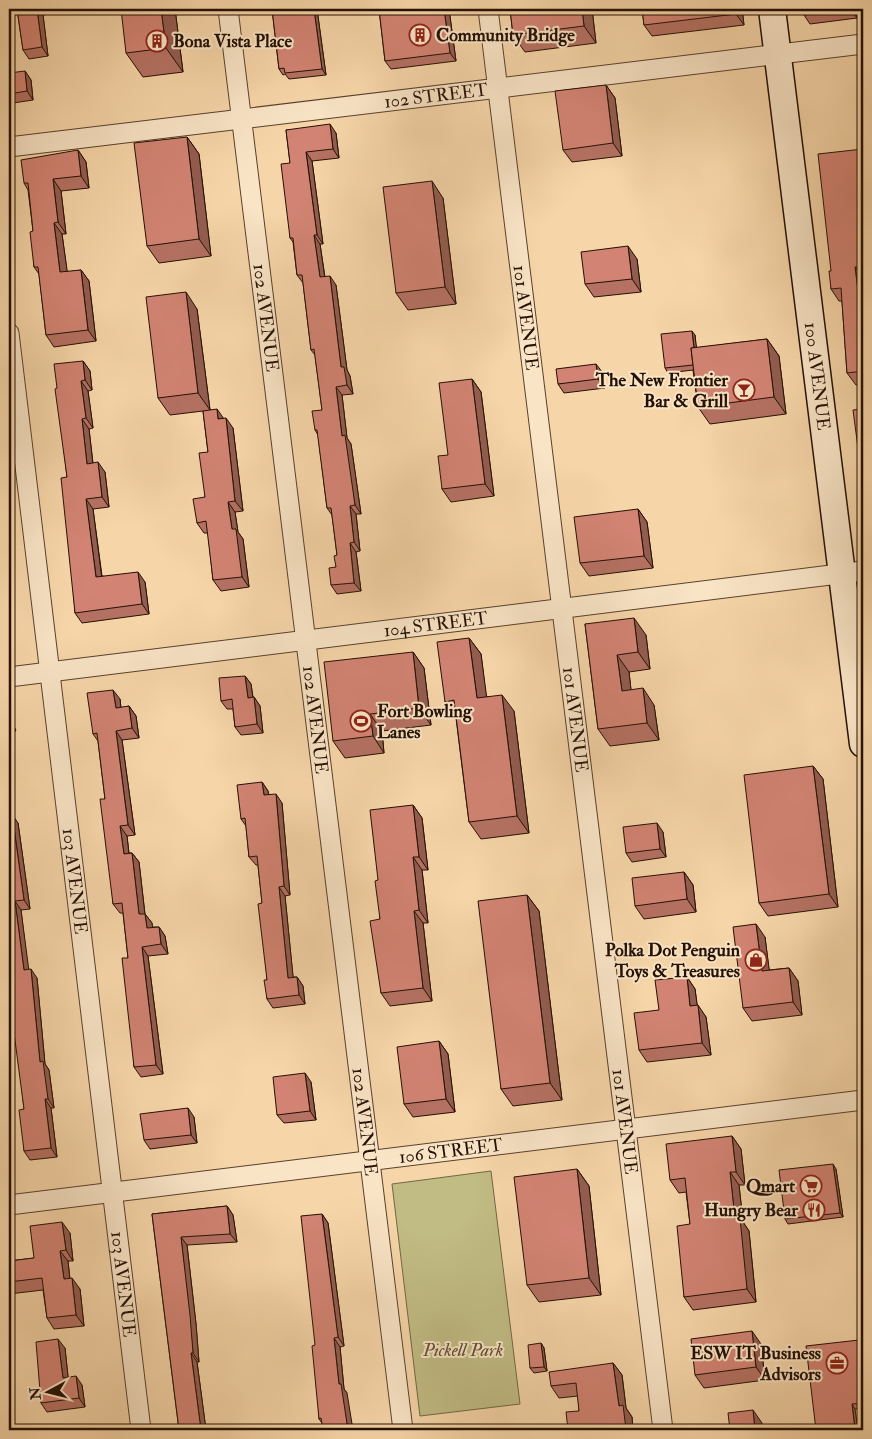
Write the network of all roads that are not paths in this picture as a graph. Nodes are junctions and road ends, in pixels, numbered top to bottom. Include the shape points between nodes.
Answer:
1 (228, 9) edge
2 (488, 9) edge
3 (772, 9) edge
4 (863, 44) edge
5 (778, 54) junction
6 (498, 88) junction
7 (242, 118) junction
8 (9, 147) edge
9 (9, 333) edge
10 (853, 572) edge
11 (562, 609) junction
12 (305, 641) junction
13 (50, 672) junction
14 (9, 677) edge
15 (863, 744) edge
16 (863, 1100) edge
17 (626, 1130) junction
18 (370, 1162) junction
19 (114, 1192) junction
20 (9, 1206) edge
21 (142, 1430) edge
22 (403, 1430) edge
23 (663, 1430) edge

1 - 7 street, 102 AVENUE
2 - 6 street, 101 AVENUE
3 - 5 main road, 100 AVENUE
4 - 5 street, 102 STREET
5 - 6 street, 102 STREET
5 - 10 main road, 100 AVENUE
6 - 7 street, 102 STREET
6 - 11 street, 101 AVENUE
7 - 8 street, 102 STREET
7 - 12 street, 102 AVENUE
9 - 13 street, 103 AVENUE
10 - 11 street, 104 STREET
10 - 15 main road, 100 AVENUE
11 - 12 street, 104 STREET
11 - 17 street, 101 AVENUE
12 - 13 street, 104 STREET
12 - 18 street, 102 AVENUE
13 - 14 street, 104 STREET
13 - 19 street, 103 AVENUE
16 - 17 street, 106 STREET
17 - 18 street, 106 STREET
17 - 23 street, 101 AVENUE
18 - 19 street, 106 STREET
18 - 22 street, 102 AVENUE
19 - 20 street, 106 STREET
19 - 21 street, 103 AVENUE

